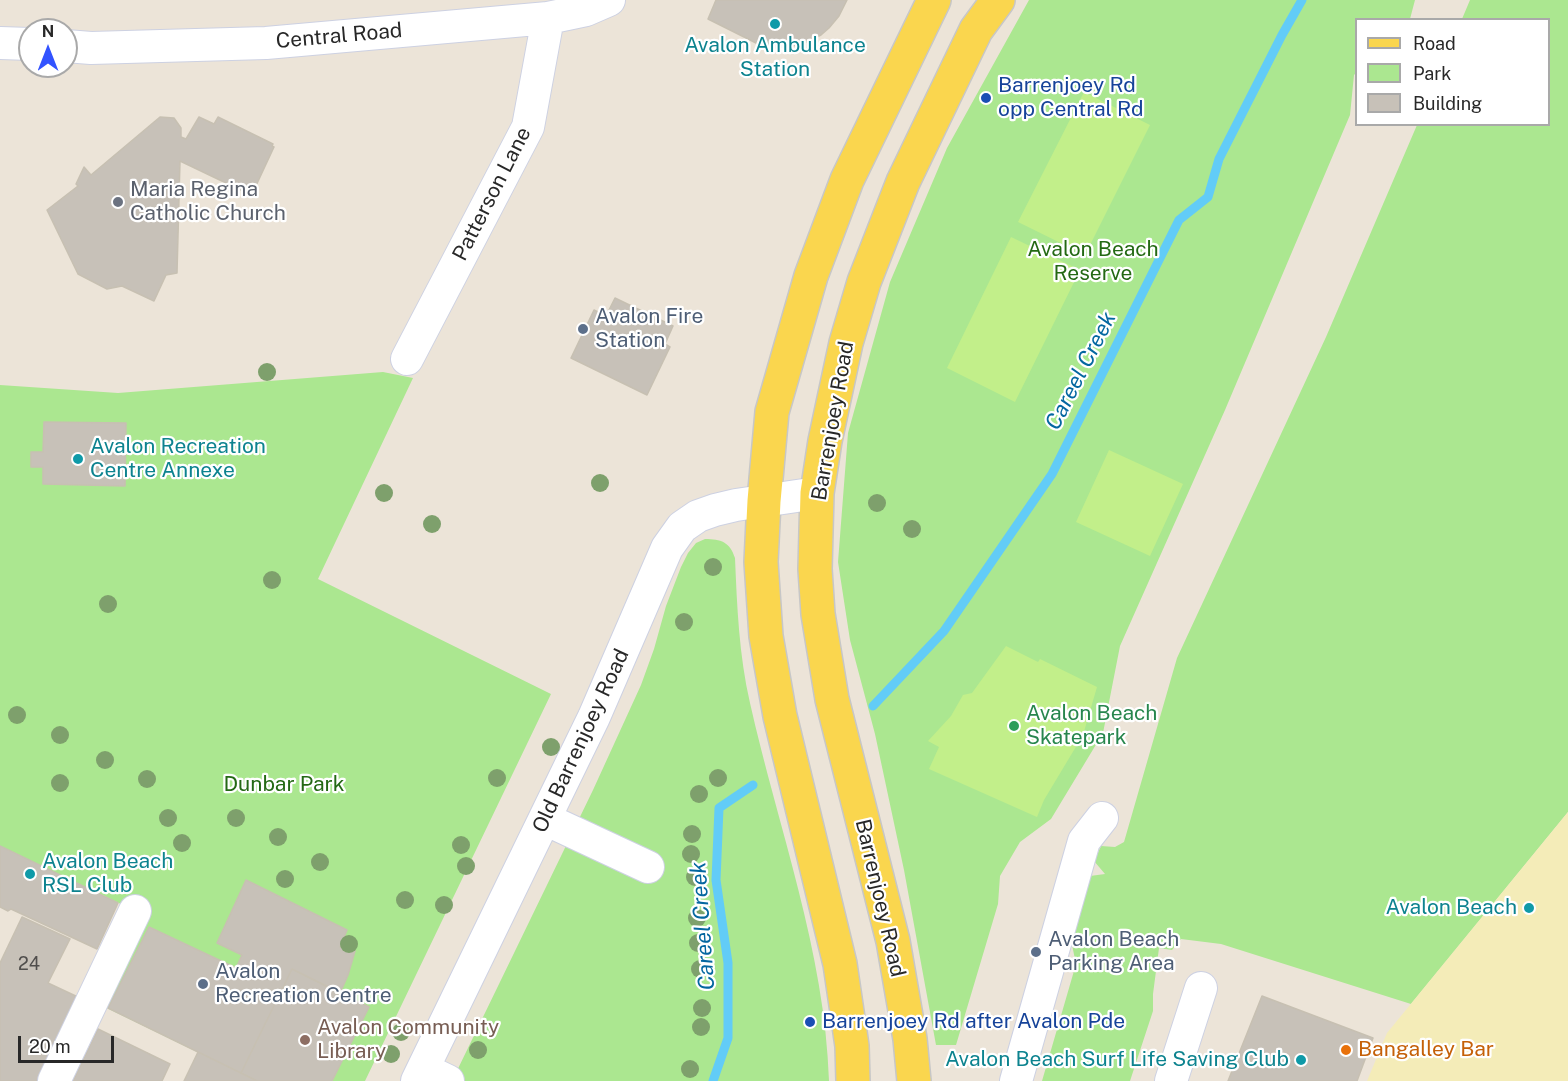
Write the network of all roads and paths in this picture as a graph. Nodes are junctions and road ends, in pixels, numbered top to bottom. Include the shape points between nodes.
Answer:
1 (609, 0) edge
2 (934, 0) edge
3 (998, 0) edge
4 (548, 18) junction
5 (0, 43) edge
6 (18, 44) edge
7 (78, 47) edge
8 (407, 359) dead end
9 (817, 493) junction
10 (764, 501) junction
11 (1102, 818) dead end
12 (545, 819) junction
13 (648, 867) dead end
14 (135, 911) dead end
15 (1201, 988) dead end
16 (429, 1077) edge
17 (54, 1081) edge
18 (853, 1081) edge
19 (914, 1081) edge
20 (1016, 1081) edge
21 (1172, 1081) edge

1 - 4 street, Central Road via 586,10
2 - 10 main road via 847,180 811,276 772,412
3 - 9 main road, Barrenjoey Road via 976,30 908,172 864,282 846,344
4 - 7 street, Central Road via 266,43
4 - 8 street, Patterson Lane via 528,127
5 - 6 street
9 - 10 street, Old Barrenjoey Road
9 - 19 main road, Barrenjoey Road via 818,614 832,699 893,942
10 - 12 street, Old Barrenjoey Road via 698,516 682,527 667,548
10 - 18 main road via 761,562 766,636 780,716 840,964
11 - 20 street via 1084,841
12 - 13 street
12 - 16 street, Old Barrenjoey Road
14 - 17 street
15 - 21 street

